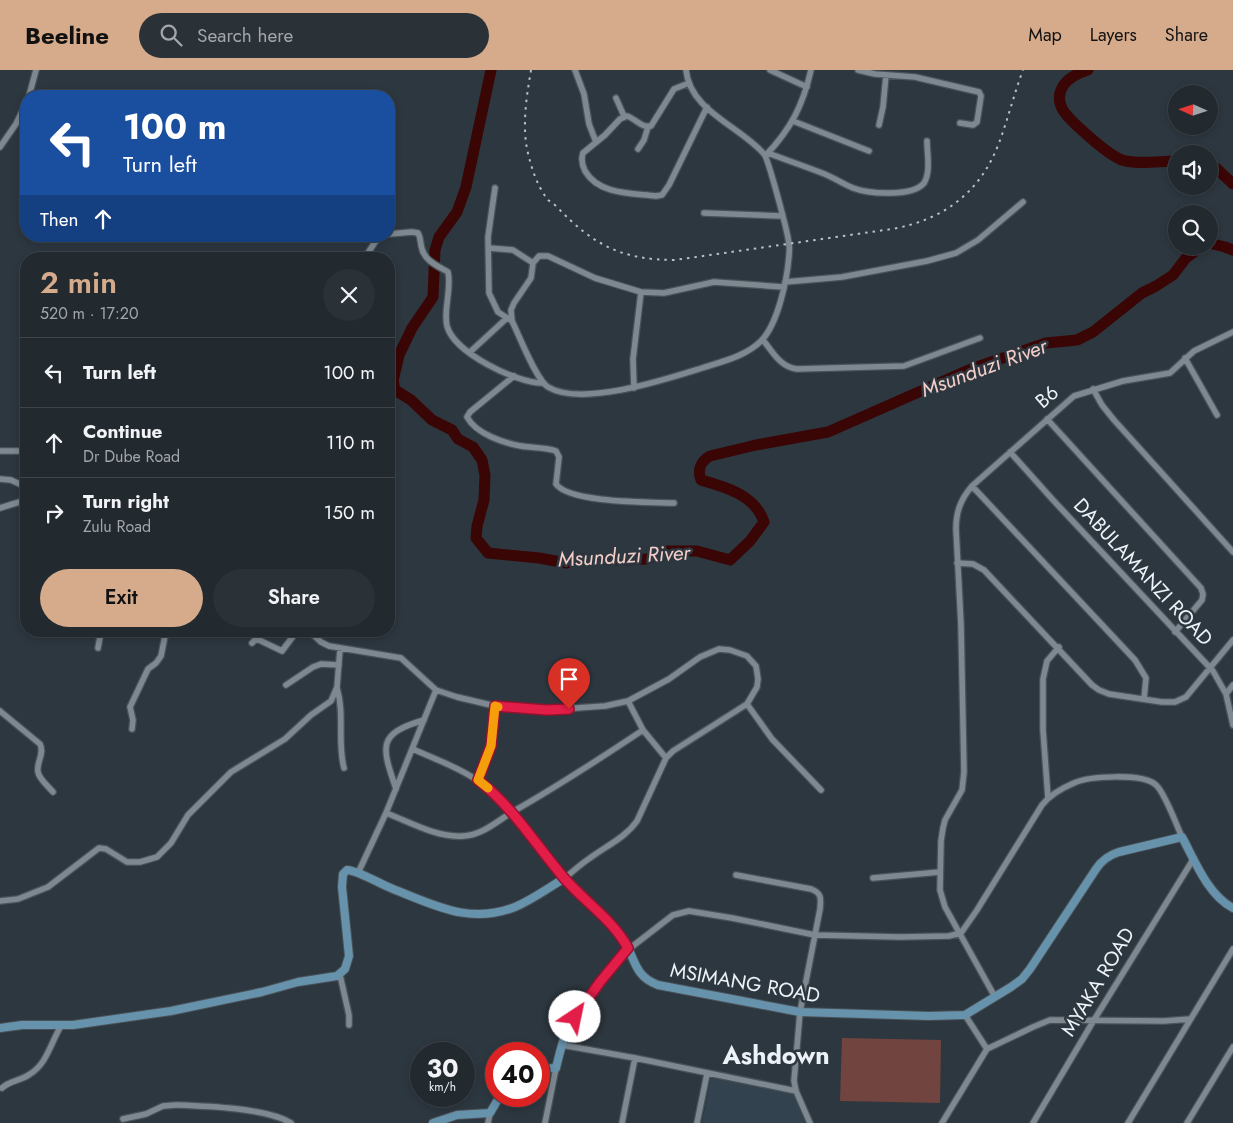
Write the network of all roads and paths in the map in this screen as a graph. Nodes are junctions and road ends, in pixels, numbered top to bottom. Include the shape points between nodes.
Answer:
1 (36, 70) edge
2 (576, 70) edge
3 (686, 70) edge
4 (770, 70) edge
5 (811, 70) edge
6 (858, 70) edge
7 (886, 75) junction
8 (689, 83) junction
9 (807, 87) junction
10 (31, 90) edge
11 (616, 98) dead end
12 (706, 107) junction
13 (20, 116) edge
14 (624, 116) junction
15 (793, 121) junction
16 (960, 123) dead end
17 (879, 125) dead end
18 (648, 127) junction
19 (927, 141) dead end
20 (596, 142) junction
21 (0, 147) edge
22 (638, 149) dead end
23 (869, 152) dead end
24 (767, 154) junction
25 (495, 188) dead end
26 (1023, 202) dead end
27 (704, 213) dead end
28 (782, 216) junction
29 (395, 234) edge
30 (489, 248) junction
31 (533, 263) junction
32 (784, 284) junction
33 (641, 292) junction
34 (510, 320) junction
35 (1233, 332) edge
36 (980, 338) dead end
37 (763, 340) junction
38 (470, 352) junction
39 (1185, 358) junction
40 (514, 376) junction
41 (542, 383) junction
42 (634, 388) junction
43 (1092, 389) junction
44 (1217, 415) dead end
45 (1047, 419) junction
46 (0, 451) edge
47 (20, 451) edge
48 (1010, 452) junction
49 (0, 479) edge
50 (20, 484) edge
51 (972, 486) junction
52 (20, 502) edge
53 (674, 504) dead end
54 (0, 508) edge
55 (1233, 552) edge
56 (957, 563) junction
57 (1175, 632) junction
58 (100, 637) edge
59 (165, 637) edge
60 (292, 637) edge
61 (316, 637) edge
62 (1233, 640) edge
63 (252, 643) dead end
64 (98, 648) dead end
65 (1059, 648) junction
66 (340, 649) junction
67 (339, 665) junction
68 (1209, 667) junction
69 (286, 685) dead end
70 (1233, 685) edge
71 (337, 687) junction
72 (436, 690) junction
73 (1226, 694) junction
74 (1144, 699) junction
75 (628, 701) junction
76 (747, 704) junction
77 (495, 706) junction
78 (0, 711) edge
79 (424, 720) junction
80 (1233, 725) edge
81 (132, 729) dead end
82 (643, 730) junction
83 (412, 749) junction
84 (666, 758) junction
85 (344, 768) dead end
86 (478, 780) junction
87 (396, 789) junction
88 (821, 790) dead end
89 (53, 792) dead end
90 (1048, 798) junction
91 (386, 813) junction
92 (511, 813) junction
93 (1182, 837) junction
94 (1194, 858) junction
95 (940, 872) junction
96 (358, 873) junction
97 (736, 875) dead end
98 (565, 878) junction
99 (873, 878) dead end
100 (0, 901) edge
101 (1233, 908) edge
102 (961, 933) junction
103 (815, 935) junction
104 (628, 948) junction
105 (1233, 949) edge
106 (340, 975) junction
107 (995, 997) junction
108 (800, 1012) junction
109 (965, 1015) junction
110 (1190, 1019) junction
111 (1094, 1020) junction
112 (349, 1025) dead end
113 (61, 1026) junction
114 (0, 1028) edge
115 (562, 1045) junction
116 (986, 1048) junction
117 (1233, 1048) edge
118 (635, 1058) junction
119 (550, 1068) edge
120 (556, 1068) junction
121 (707, 1074) junction
122 (2, 1088) dead end
123 (796, 1091) junction
124 (494, 1107) edge
125 (490, 1113) junction
126 (123, 1119) dead end
127 (291, 1123) edge
128 (433, 1123) edge
129 (488, 1123) edge
130 (545, 1123) edge
131 (622, 1123) edge
132 (697, 1123) edge
133 (810, 1123) edge
134 (942, 1123) edge
135 (1033, 1123) edge
136 (1128, 1123) edge
137 (1187, 1123) edge

1 - 10 street
2 - 20 street
3 - 8 street
4 - 9 street
5 - 9 street
6 - 7 street
7 - 16 street via 979,92 977,122 973,125
7 - 17 street
8 - 12 street
8 - 18 street via 674,89
9 - 15 street
11 - 14 street
12 - 20 street via 662,195 611,190 592,179 584,168 582,156
12 - 24 street
13 - 21 street
14 - 18 street
14 - 20 street
15 - 23 street
15 - 24 street
18 - 22 street
19 - 24 street via 924,183 916,189 893,193 853,188 824,173
24 - 28 street
25 - 30 street
26 - 32 street via 978,240 956,253 866,273
27 - 28 street
28 - 32 street via 789,244
29 - 38 street via 418,233 426,259 448,272 448,326 454,338
30 - 31 street via 513,250
30 - 34 street via 489,292 496,309
31 - 33 street via 539,256 548,256 595,278
31 - 34 street via 529,282 514,303
32 - 33 street via 714,282 664,293
32 - 37 street
33 - 42 street via 633,359
34 - 38 street
34 - 41 street
35 - 39 street, B6
36 - 37 street via 904,366 797,369 782,364
37 - 42 street via 740,355
38 - 40 street via 491,367
39 - 43 street, B6 via 1170,373
39 - 44 street
40 - 41 street
40 - 53 street via 470,412 467,417 471,423 501,440 558,452 556,484 573,495
41 - 42 street via 555,391 577,394
43 - 45 street, B6 via 1074,396
43 - 55 street via 1111,416
45 - 48 street, B6
45 - 57 street via 1201,588 1202,600
46 - 47 street
48 - 51 street, B6
48 - 57 street, DABULAMANZI ROAD
49 - 50 street
51 - 56 street, B6 via 957,511
51 - 74 street via 1135,660 1146,678
52 - 54 street
56 - 65 street via 973,564 984,570
56 - 95 street, B6 via 964,772 962,790 943,828
57 - 68 street, DABULAMANZI ROAD
58 - 64 street
59 - 81 street via 160,658 148,669 130,707
60 - 63 street via 282,650 259,640
61 - 66 street
62 - 68 street
65 - 74 street via 1099,690
65 - 90 street via 1047,661 1043,679
66 - 67 street
66 - 72 street via 401,658
67 - 69 street via 313,667
67 - 71 street
68 - 73 street, DABULAMANZI ROAD
68 - 74 street via 1186,697 1180,700
70 - 73 street
71 - 85 street
71 - 100 street via 331,701 290,735 220,781 188,815 158,857 127,862 99,848 48,887 18,899
72 - 77 street
72 - 79 street
73 - 80 street, DABULAMANZI ROAD
75 - 76 street via 719,649 747,656 756,666 757,687
75 - 77 street via 562,710
75 - 82 street
76 - 84 street
76 - 88 street via 772,739
77 - 86 street via 491,746
78 - 89 street via 40,744 38,772
79 - 83 street
79 - 87 street via 402,727 388,741 386,756
82 - 84 street
82 - 92 street
83 - 86 street
83 - 87 street
84 - 98 street via 630,829
86 - 92 street
87 - 91 street
90 - 93 street via 1074,783 1092,779 1152,782 1160,789
90 - 102 street
91 - 92 street via 429,830 462,836 484,830
91 - 96 street
92 - 98 street
93 - 94 street
93 - 107 street via 1111,854 1102,861 1030,969 1022,979
94 - 101 street via 1212,890
94 - 111 street, MYAKA ROAD
95 - 99 street
95 - 102 street, B6 via 942,901
96 - 98 street via 435,906 476,915 514,907
96 - 106 street via 348,870 343,874 349,952 346,967
97 - 103 street via 817,891 821,901
98 - 104 street, MSIMANG ROAD via 612,926
102 - 103 street via 900,937
102 - 107 street, B6
103 - 104 street via 706,913 682,912 672,915
103 - 108 street
104 - 108 street, MSIMANG ROAD via 637,969 650,982
104 - 115 street via 569,1026
105 - 110 street
106 - 112 street
106 - 113 street via 171,1011
107 - 109 street
108 - 109 street, MSIMANG ROAD
108 - 123 street via 794,1081
109 - 116 street
110 - 111 street
110 - 136 street
111 - 116 street via 1050,1020
111 - 135 street, MYAKA ROAD
113 - 114 street
113 - 122 street via 37,1069
115 - 118 street
115 - 120 street
116 - 134 street
117 - 137 street
118 - 121 street
118 - 131 street
119 - 120 street
120 - 130 street
121 - 123 street
121 - 132 street
123 - 133 street
124 - 125 street
125 - 128 street via 457,1115
125 - 129 street
126 - 127 street via 176,1105 264,1113

